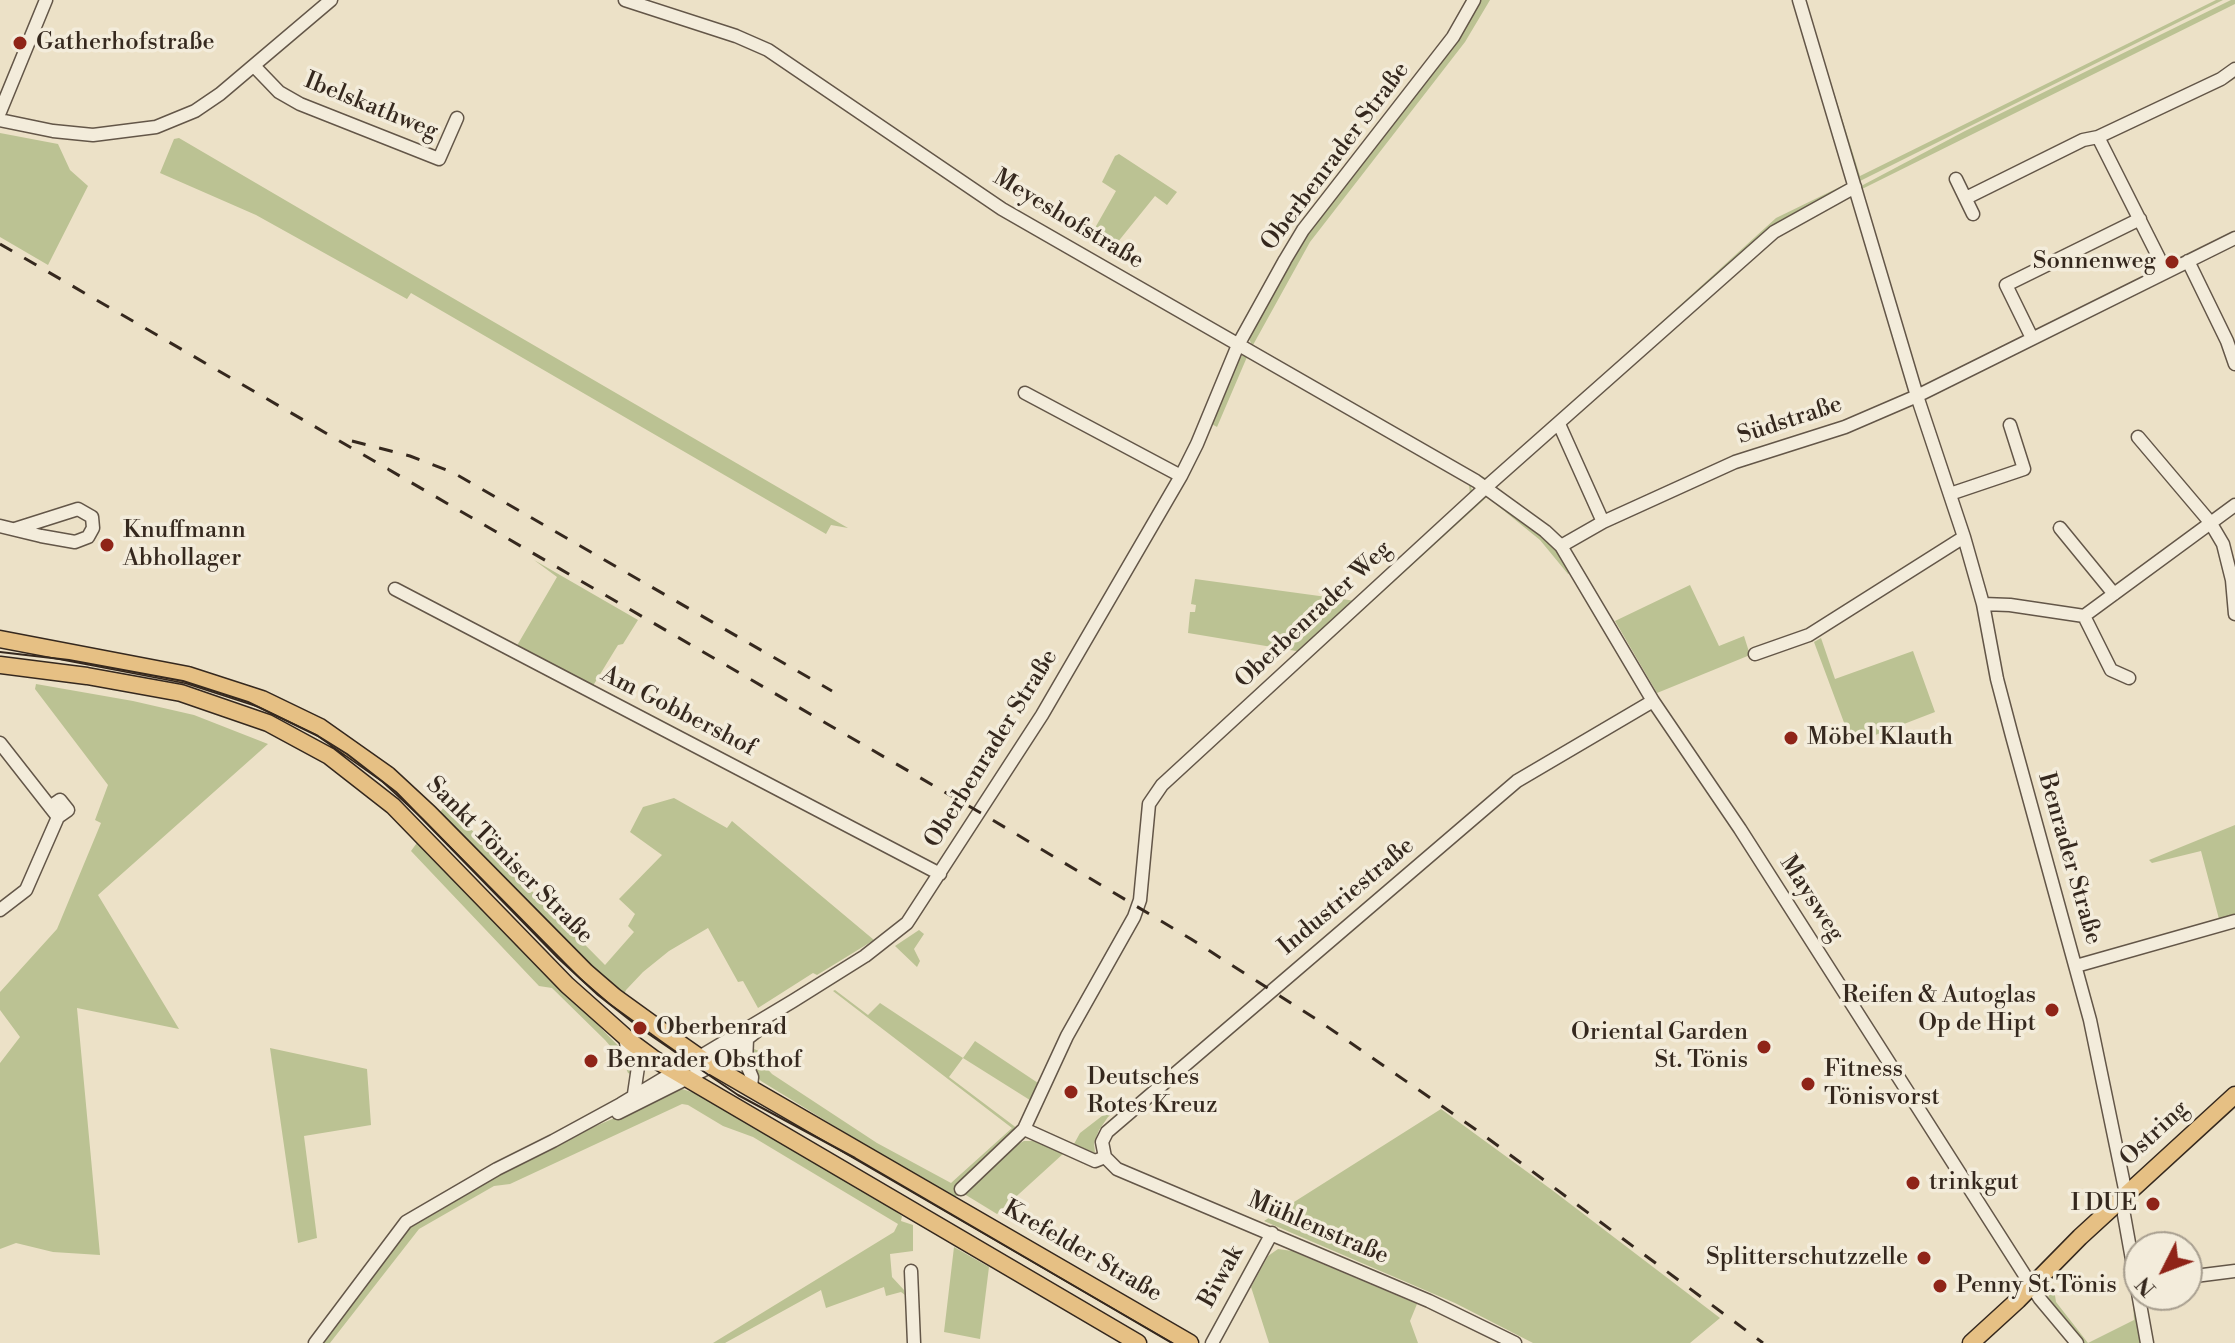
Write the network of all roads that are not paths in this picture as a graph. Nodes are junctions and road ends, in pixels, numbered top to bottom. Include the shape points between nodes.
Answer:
1 (46, 0) edge
2 (331, 0) edge
3 (625, 0) edge
4 (1474, 0) edge
5 (1799, 0) edge
6 (254, 66) junction
7 (2235, 69) edge
8 (0, 112) edge
9 (457, 118) dead end
10 (0, 120) edge
11 (2098, 137) junction
12 (1956, 179) dead end
13 (1855, 187) junction
14 (1966, 198) junction
15 (1973, 214) dead end
16 (2140, 219) junction
17 (2235, 238) edge
18 (2188, 261) junction
19 (2166, 272) junction
20 (2032, 338) junction
21 (1238, 345) junction
22 (2235, 364) edge
23 (1025, 393) dead end
24 (1917, 396) junction
25 (2010, 425) dead end
26 (1560, 426) junction
27 (2138, 437) dead end
28 (1181, 476) junction
29 (1489, 491) junction
30 (1950, 494) junction
31 (2235, 505) edge
32 (1603, 522) junction
33 (2210, 522) junction
34 (0, 526) edge
35 (2060, 528) dead end
36 (15, 529) junction
37 (1964, 537) junction
38 (1561, 546) junction
39 (395, 589) dead end
40 (2114, 594) junction
41 (1983, 604) junction
42 (2235, 614) edge
43 (2084, 616) junction
44 (0, 639) edge
45 (1755, 654) dead end
46 (0, 665) edge
47 (2129, 678) dead end
48 (1653, 701) junction
49 (0, 743) edge
50 (940, 874) junction
51 (0, 910) edge
52 (2235, 921) edge
53 (2076, 966) junction
54 (793, 1001) junction
55 (625, 1037) junction
56 (747, 1039) junction
57 (705, 1061) junction
58 (679, 1075) junction
59 (751, 1088) junction
60 (634, 1094) junction
61 (2235, 1095) edge
62 (1024, 1129) junction
63 (553, 1141) junction
64 (1105, 1157) junction
65 (961, 1189) dead end
66 (2126, 1194) junction
67 (949, 1203) joint
68 (2124, 1215) dead end
69 (932, 1220) joint
70 (2127, 1231) edge
71 (1272, 1233) junction
72 (911, 1271) dead end
73 (2235, 1271) edge
74 (2203, 1275) edge
75 (2032, 1286) junction
76 (2142, 1311) edge
77 (315, 1343) edge
78 (914, 1343) edge
79 (1138, 1343) edge
80 (1190, 1343) edge
81 (1212, 1343) edge
82 (1515, 1343) edge
83 (1971, 1343) edge
84 (2077, 1343) edge
85 (2147, 1343) edge

1 - 8 street
2 - 6 street
3 - 21 street, Meyeshofstraße via 768,50 1002,209
4 - 21 street, Oberbenrader Straße via 1453,37 1303,230
5 - 13 street, Benrader Straße
6 - 9 street, Ibelskathweg via 279,92 300,104 439,159
6 - 10 street via 195,111 156,127 93,135
7 - 11 street
11 - 14 street
11 - 16 street
12 - 14 street
13 - 24 street, Benrader Straße
13 - 26 street, Oberbenrader Weg via 1774,232
14 - 15 street
16 - 19 street
16 - 20 street via 2006,285
17 - 18 street, Südstraße
18 - 19 street, Südstraße
18 - 22 street
19 - 20 street, Südstraße
20 - 24 street, Südstraße
21 - 28 street, Oberbenrader Straße
21 - 29 street, Meyeshofstraße
23 - 28 street
24 - 30 street, Benrader Straße
24 - 32 street, Südstraße via 1845,427 1735,462
25 - 30 street via 2024,469
26 - 29 street, Oberbenrader Weg
26 - 32 street
27 - 33 street
28 - 50 street, Oberbenrader Straße via 1042,715
29 - 38 street, Maysweg
29 - 62 street, Oberbenrader Weg via 1152,797 1139,906 1067,1036
30 - 37 street, Benrader Straße
31 - 33 street
32 - 38 street, Südstraße
33 - 40 street
33 - 42 street via 2223,544
34 - 36 street
35 - 40 street
36 - 36 street via 75,542 88,537 93,528 92,517 78,509
37 - 41 street, Benrader Straße
37 - 45 street via 1809,635
38 - 48 street, Maysweg
39 - 50 street, Am Gobbershof
40 - 43 street
41 - 43 street
41 - 53 street, Benrader Straße via 2008,722
43 - 47 street via 2111,670
44 - 57 main road, Sankt Töniser Straße via 188,675 262,699 320,727 409,794 595,980
46 - 55 main road, Sankt Töniser Straße via 181,693 268,723 329,756 393,806 567,985
48 - 64 street, Industriestraße via 1517,781 1107,1132 1102,1142
48 - 75 street, Maysweg
49 - 51 street via 54,812 26,890
50 - 54 street, Oberbenrader Straße via 919,908 893,935
52 - 53 street
53 - 66 street, Benrader Straße
54 - 56 street, Oberbenrader Straße
54 - 57 street, Oberbenrader Straße
55 - 58 main road, Sankt Töniser Straße
55 - 60 street via 638,1067
56 - 57 street, Oberbenrader Straße
56 - 59 street
57 - 58 street, Oberbenrader Straße
57 - 59 main road, Sankt Töniser Straße
58 - 60 street, Oberbenrader Straße
58 - 63 street, Oberbenrader Straße via 580,1132
58 - 69 main road, Sankt Töniser Straße
59 - 67 main road, Sankt Töniser Straße
60 - 63 street, Oberbenrader Straße
61 - 66 main road, Ostring
62 - 64 street, Mühlenstraße via 1095,1161
62 - 65 street, Oberbenrader Weg
63 - 77 street, Oberbenrader Straße via 406,1222
64 - 71 street, Mühlenstraße via 1117,1169
66 - 75 main road, Ostring
67 - 80 main road, Krefelder Straße
68 - 70 street
69 - 79 main road, Krefelder Straße
71 - 81 street, Biwak
71 - 82 street, Mühlenstraße
72 - 78 street
73 - 74 street
75 - 83 main road, Ostring
75 - 84 street, Maysweg
76 - 85 street

